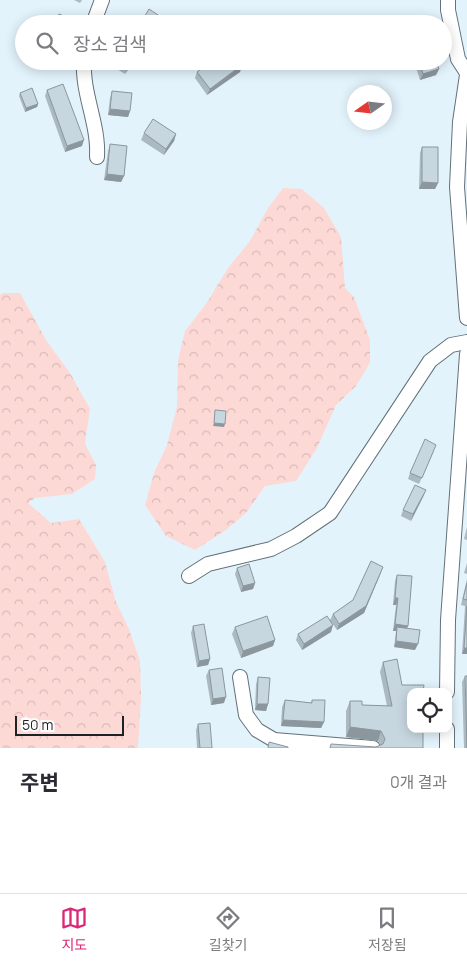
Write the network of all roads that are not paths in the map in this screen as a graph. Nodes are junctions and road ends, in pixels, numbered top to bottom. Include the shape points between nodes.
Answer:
1 (102, 0) edge
2 (448, 0) edge
3 (96, 15) edge
4 (449, 15) edge
5 (452, 30) edge
6 (84, 70) edge
7 (467, 74) edge
8 (96, 157) dead end
9 (467, 318) edge
10 (467, 342) edge
11 (467, 354) edge
12 (189, 576) dead end
13 (240, 678) dead end
14 (447, 688) edge
15 (447, 733) edge
16 (374, 748) edge
17 (447, 748) edge

1 - 3 street
2 - 4 street
5 - 7 street via 458,59
6 - 8 street via 98,142
7 - 9 street via 460,122 457,186
10 - 12 street via 451,345 430,362 330,513 270,549 208,564
11 - 14 street via 448,620
13 - 16 street via 246,715 258,730 274,740
15 - 17 street

